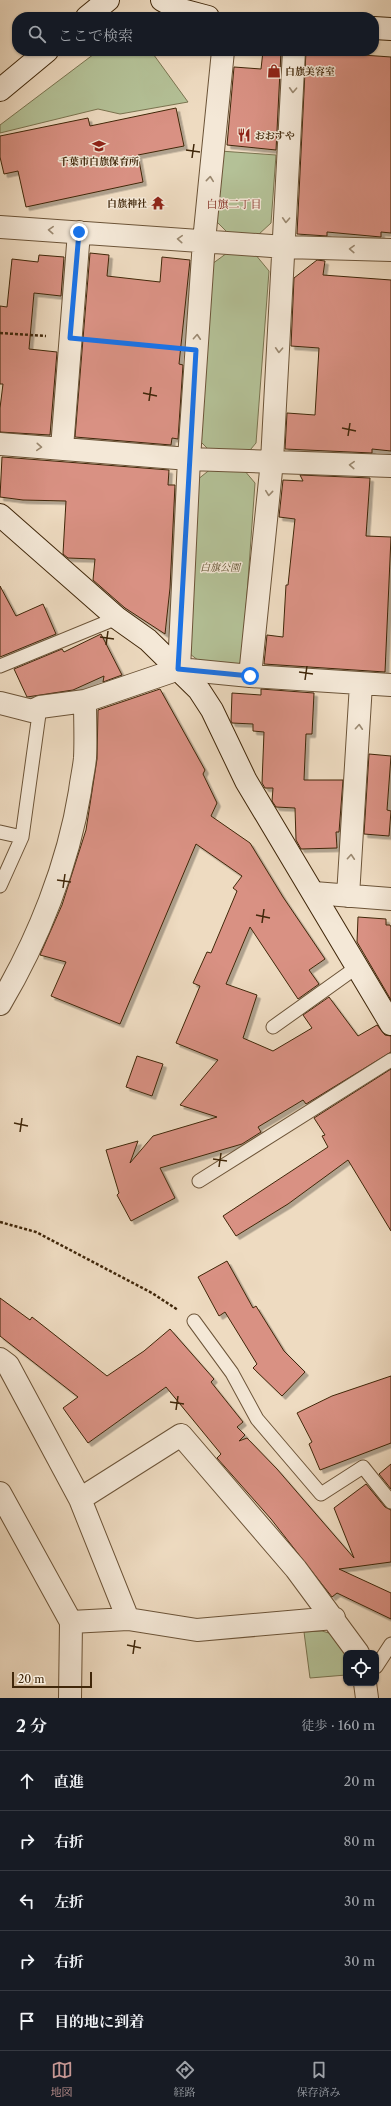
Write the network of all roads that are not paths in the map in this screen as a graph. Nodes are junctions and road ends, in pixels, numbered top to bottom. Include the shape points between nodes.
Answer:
1 (108, 0) edge
2 (162, 0) edge
3 (93, 12) edge
4 (189, 12) edge
5 (379, 28) edge
6 (391, 29) edge
7 (40, 56) edge
8 (222, 56) edge
9 (294, 56) edge
10 (0, 90) edge
11 (0, 227) edge
12 (79, 232) junction
13 (204, 241) junction
14 (285, 246) junction
15 (391, 250) edge
16 (0, 444) edge
17 (62, 448) junction
18 (189, 459) junction
19 (272, 461) junction
20 (391, 466) edge
21 (0, 515) edge
22 (117, 618) junction
23 (0, 666) edge
24 (178, 669) junction
25 (250, 676) junction
26 (361, 684) junction
27 (391, 686) edge
28 (85, 700) junction
29 (0, 702) edge
30 (40, 707) junction
31 (0, 832) edge
32 (22, 837) junction
33 (0, 886) edge
34 (314, 893) junction
35 (348, 896) junction
36 (391, 899) edge
37 (358, 967) junction
38 (0, 1004) edge
39 (391, 1024) edge
40 (273, 1027) dead end
41 (391, 1060) edge
42 (199, 1181) dead end
43 (194, 1321) road end
44 (0, 1359) edge
45 (0, 1493) edge
46 (80, 1499) junction
47 (391, 1502) edge
48 (334, 1618) junction
49 (128, 1620) junction
50 (71, 1622) junction
51 (391, 1644) edge
52 (356, 1650) edge
53 (379, 1662) edge
54 (365, 1686) edge
55 (70, 1698) edge
56 (367, 1698) edge

1 - 3 street
2 - 4 street
5 - 6 street
7 - 10 street
13 -> 8 street
9 -> 14 street
12 -> 11 street
13 -> 12 street
12 - 17 street
13 - 14 street
18 -> 13 street
15 -> 14 street
14 -> 19 street
16 -> 17 street
17 - 18 street
18 - 19 street
18 - 24 street
20 -> 19 street
19 -> 25 street
21 - 22 street
22 - 23 lane
22 - 24 street via 148,640
24 - 25 street
24 - 28 street
24 - 34 street via 212,710 246,780
25 - 26 street
26 - 27 street
35 -> 26 street
28 - 30 street
28 - 38 street via 85,759 76,815 58,876 38,929
29 - 30 street via 32,711
30 - 32 lane
31 - 32 lane
32 - 33 lane
34 - 35 street
34 - 37 street
35 - 36 street
37 - 39 street
37 - 40 lane
41 - 42 lane
43 - 47 lane via 232,1372 257,1419 321,1494 363,1467
44 - 46 street via 8,1365
45 - 50 street
46 - 48 street via 181,1434 296,1569
46 - 49 street
48 - 49 street via 197,1630
48 - 52 street
49 - 50 street
50 - 55 street
51 - 53 lane
54 - 56 street

